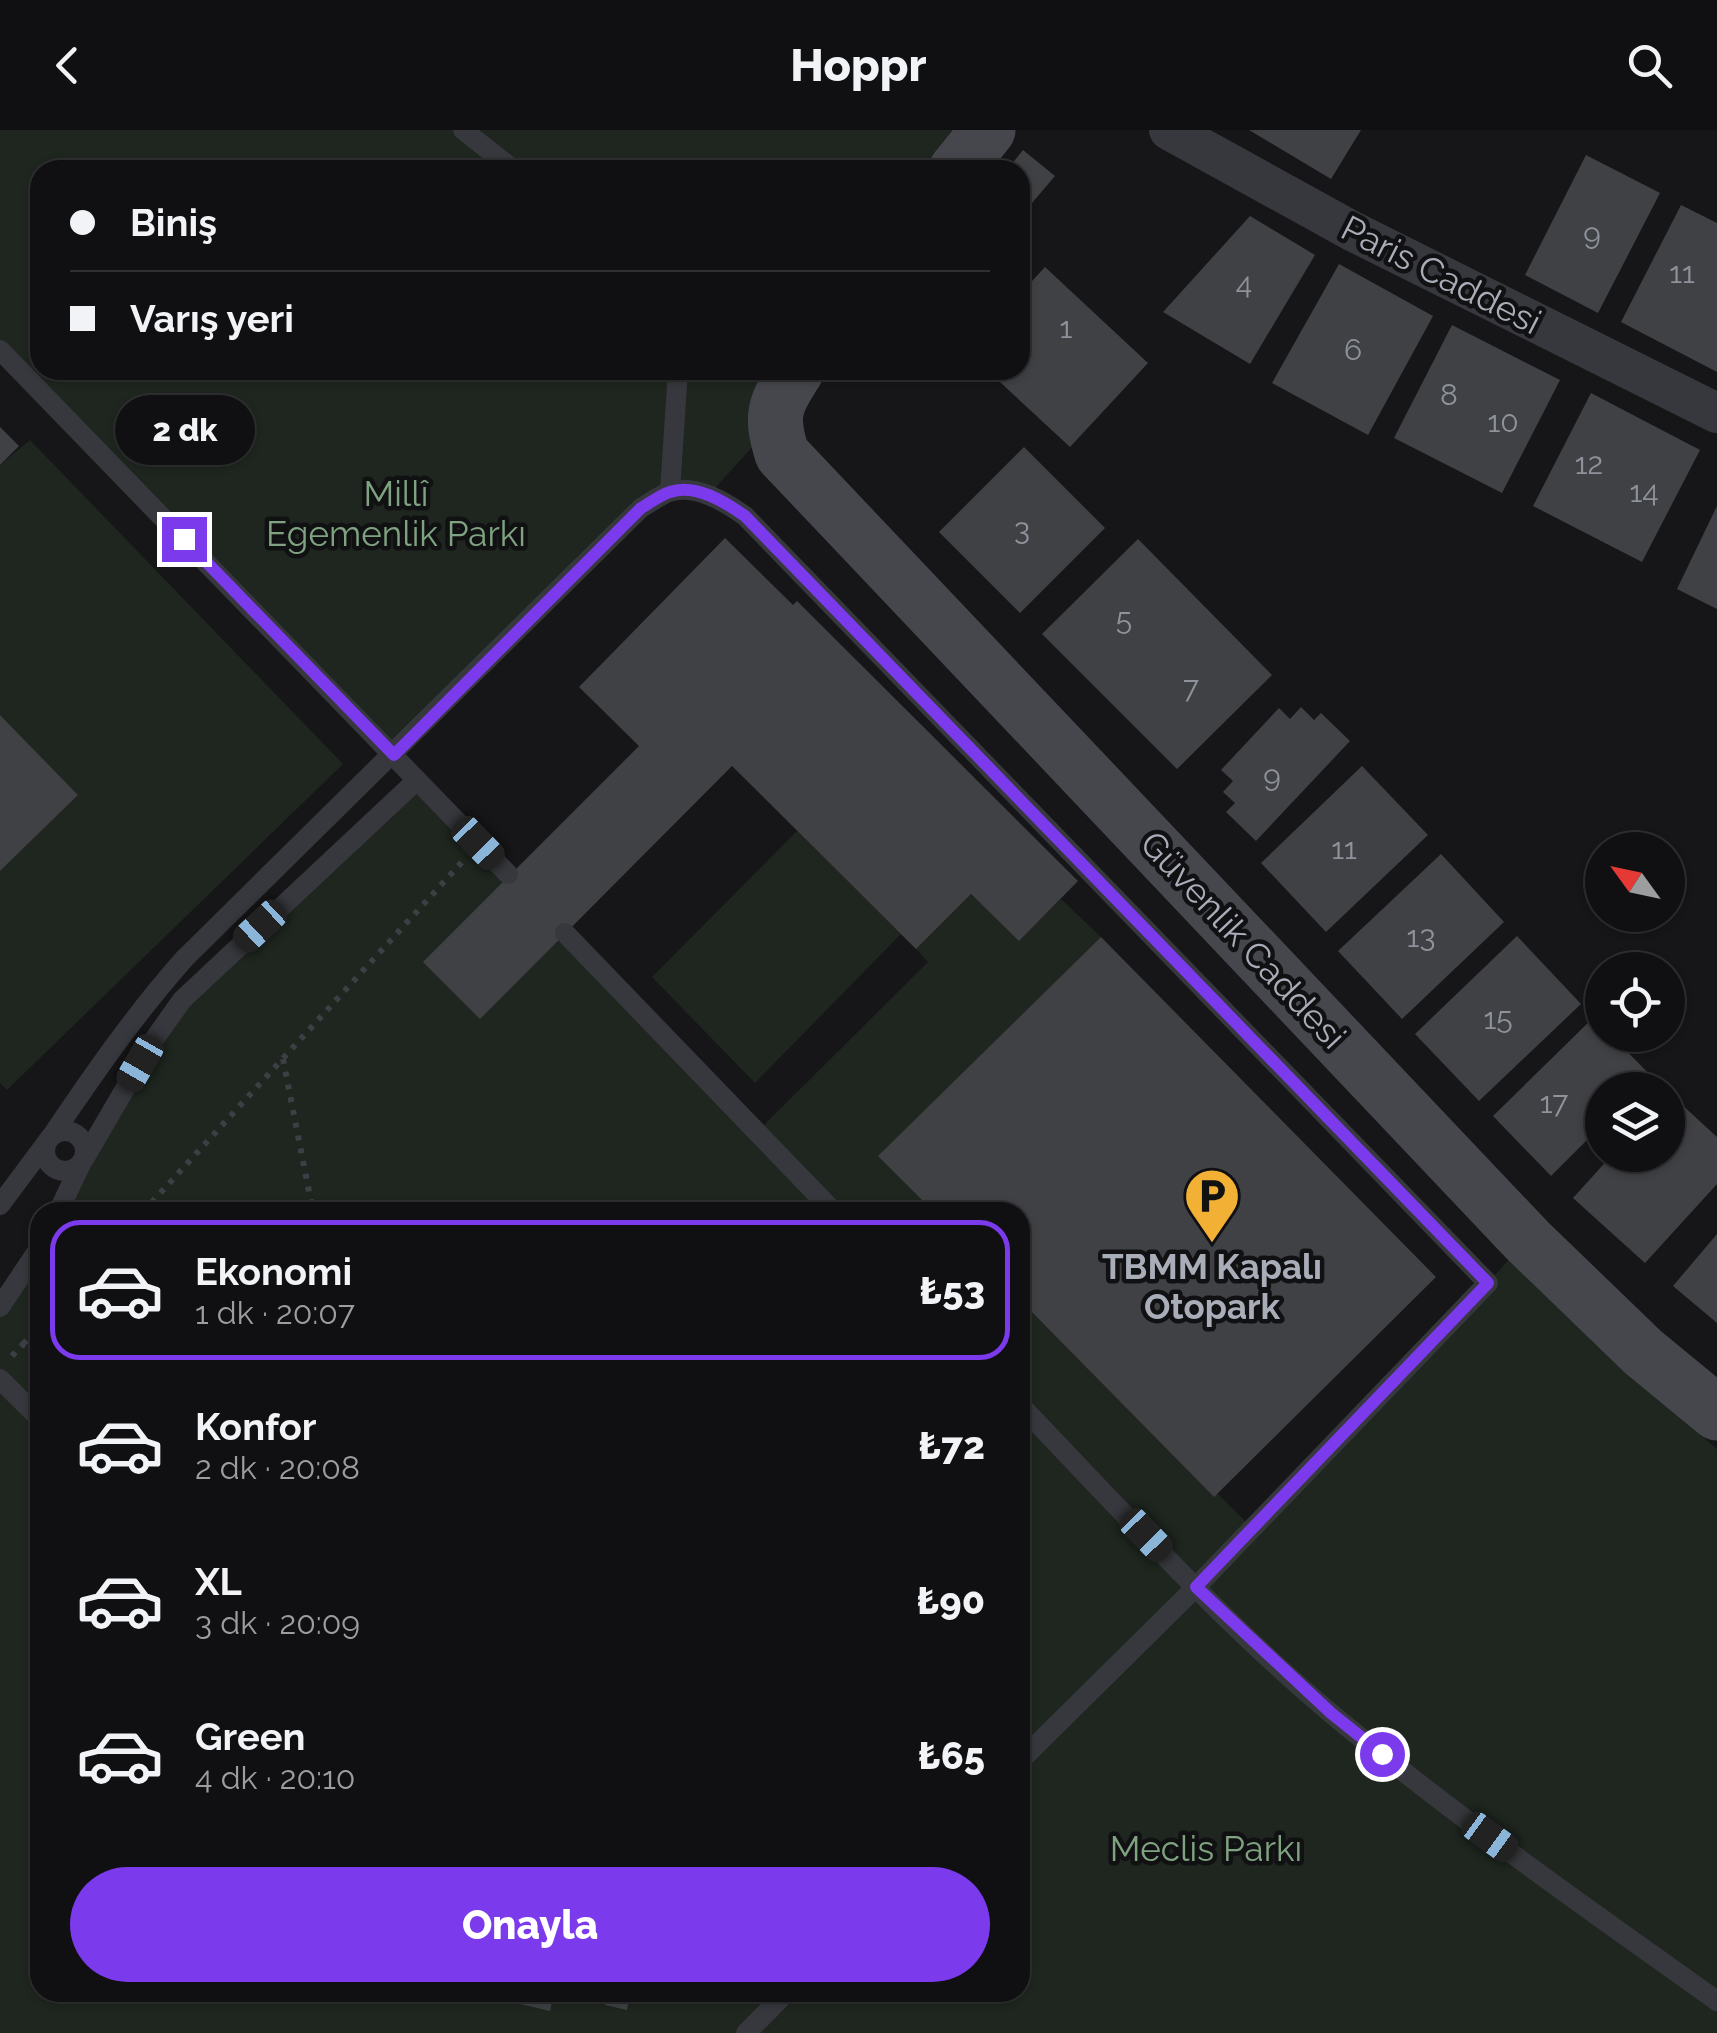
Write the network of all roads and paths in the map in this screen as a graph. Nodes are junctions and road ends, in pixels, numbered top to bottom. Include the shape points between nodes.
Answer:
1 (464, 130) edge
2 (988, 130) edge
3 (1170, 130) edge
4 (502, 160) edge
5 (964, 160) edge
6 (0, 350) edge
7 (677, 380) edge
8 (790, 380) edge
9 (1717, 413) edge
10 (670, 491) junction
11 (394, 755) junction
12 (418, 780) junction
13 (478, 843) junction
14 (508, 874) dead end
15 (566, 934) dead end
16 (282, 1059) junction
17 (49, 1139) junction
18 (83, 1162) junction
19 (63, 1202) edge
20 (152, 1202) edge
21 (311, 1202) edge
22 (824, 1202) edge
23 (0, 1205) edge
24 (30, 1262) edge
25 (0, 1307) edge
26 (30, 1337) edge
27 (22, 1345) junction
28 (30, 1346) edge
29 (0, 1368) edge
30 (0, 1379) edge
31 (30, 1409) edge
32 (1717, 1413) edge
33 (1030, 1415) edge
34 (1196, 1587) junction
35 (1030, 1752) edge
36 (1717, 2000) edge
37 (777, 2002) edge
38 (746, 2033) edge

1 - 4 lane
2 - 5 main road
3 - 9 street, Paris Caddesi via 1352,231
6 - 11 lane
7 - 10 lane
8 - 32 main road, Güvenlik Caddesi via 773,424 782,454 1528,1241
10 - 11 lane via 641,508
10 - 34 lane via 708,496 745,516 1488,1283
11 - 12 lane
11 - 17 lane via 162,983
12 - 13 lane
12 - 18 lane via 182,1000
13 - 14 lane
13 - 16 path
15 - 22 lane
16 - 20 path
16 - 21 path
17 - 18 lane via 64,1131 77,1134 85,1145
17 - 18 lane via 52,1166 63,1172
17 - 23 lane
18 - 19 lane
24 - 25 lane
26 - 27 path
27 - 28 path
27 - 29 path
30 - 31 lane
33 - 34 lane
34 - 35 lane
34 - 36 lane via 1331,1713 1458,1814
37 - 38 lane

